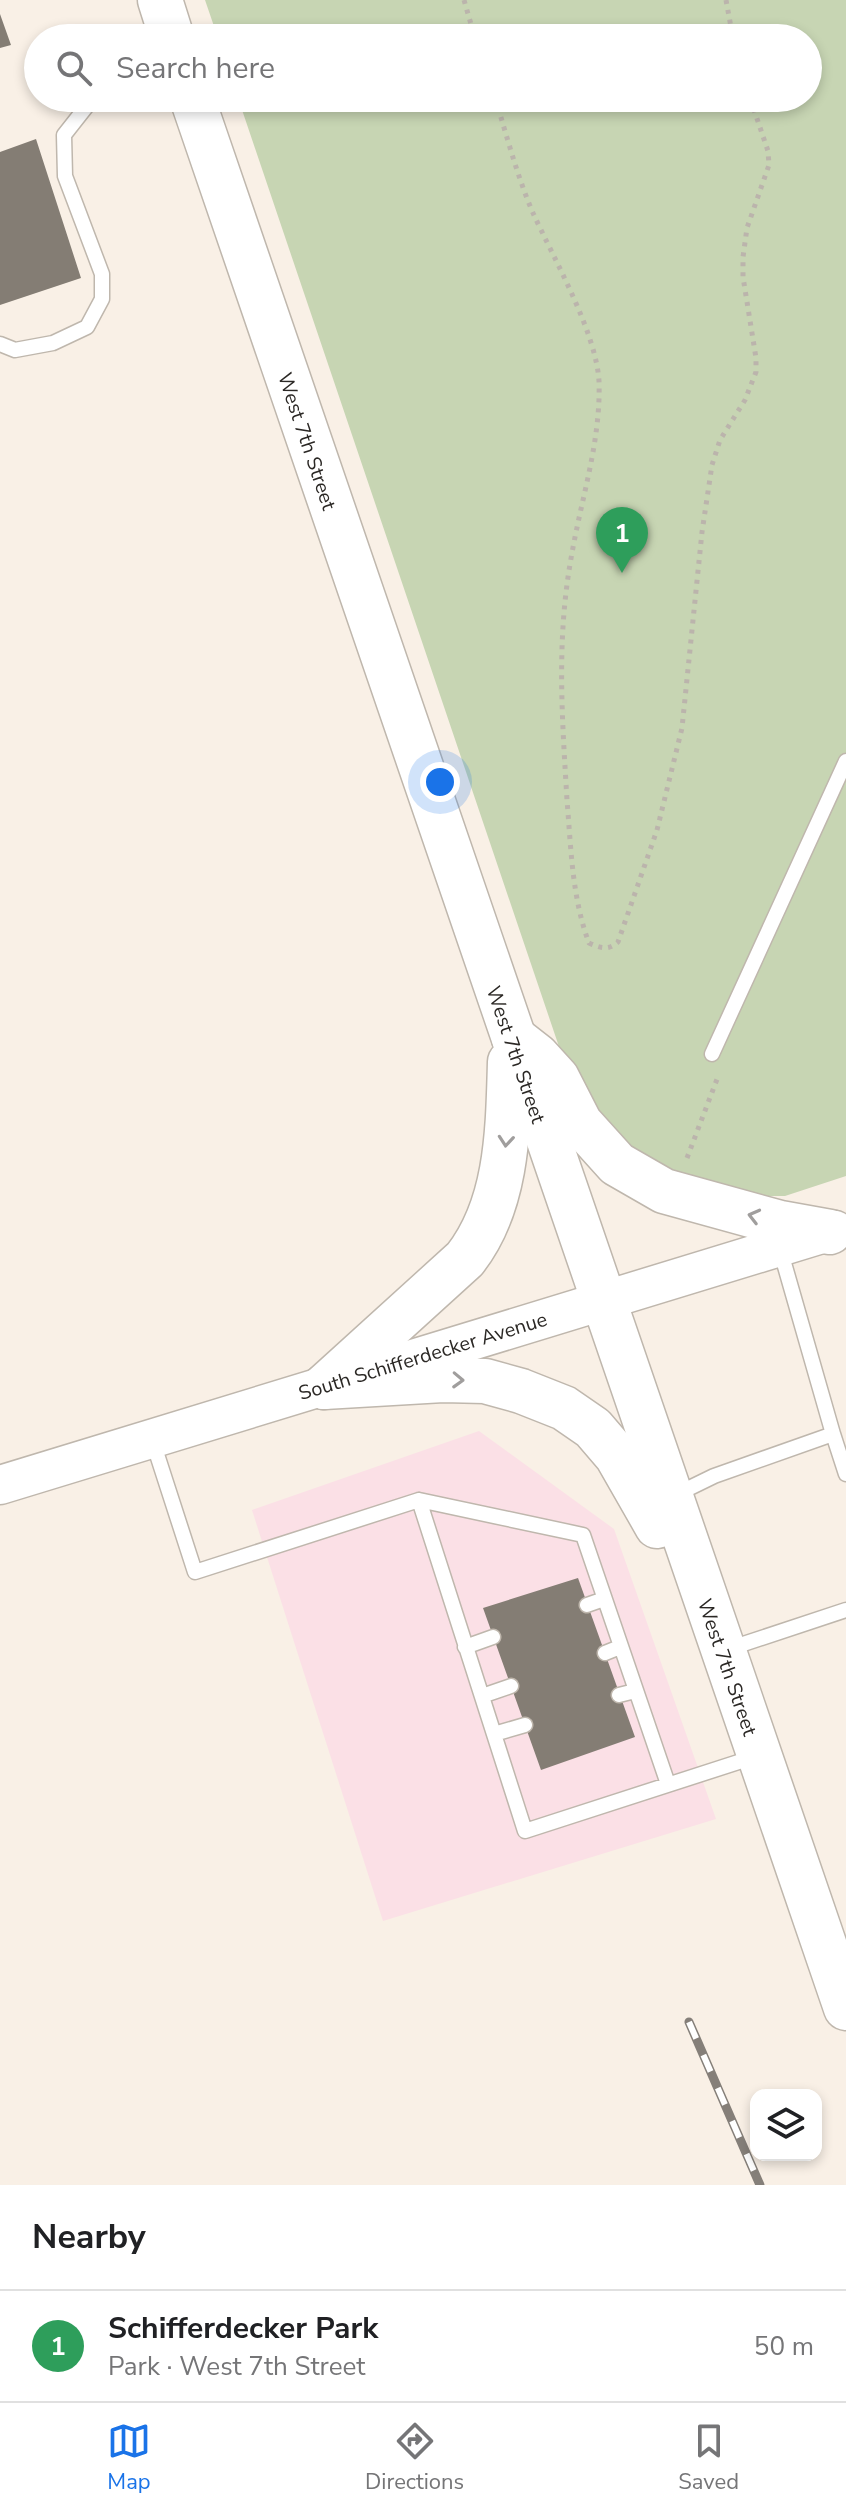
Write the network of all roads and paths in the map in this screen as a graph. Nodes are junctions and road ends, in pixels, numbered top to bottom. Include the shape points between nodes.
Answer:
1 (160, 0) edge
2 (464, 0) edge
3 (726, 0) edge
4 (168, 24) edge
5 (471, 24) edge
6 (730, 24) edge
7 (82, 112) edge
8 (197, 112) edge
9 (500, 112) edge
10 (755, 112) edge
11 (0, 344) edge
12 (846, 761) edge
13 (510, 1035) junction
14 (712, 1054) joint
15 (683, 1166) dead end
16 (838, 1229) edge
17 (780, 1248) junction
18 (602, 1303) junction
19 (324, 1387) junction
20 (833, 1434) junction
21 (152, 1439) junction
22 (846, 1474) edge
23 (0, 1485) edge
24 (670, 1498) junction
25 (419, 1500) junction
26 (691, 1561) junction
27 (604, 1599) junction
28 (587, 1605) dead end
29 (846, 1610) edge
30 (493, 1637) dead end
31 (465, 1647) junction
32 (620, 1647) junction
33 (722, 1651) junction
34 (605, 1653) dead end
35 (511, 1686) dead end
36 (635, 1691) junction
37 (619, 1695) dead end
38 (482, 1696) junction
39 (525, 1725) dead end
40 (494, 1734) junction
41 (758, 1756) junction
42 (668, 1784) junction
43 (846, 2008) edge

1 - 4 main road
2 - 5 path
3 - 6 path
7 - 11 lane via 64,135 65,176 102,274 102,299 87,327 53,343 15,350
8 - 13 main road, West 7th Street
9 - 10 path via 528,200 596,359 599,382 594,450 571,556 560,655 572,866 584,930 589,943 601,948 618,942 673,771 712,465 756,372 743,257 747,228 769,165
12 - 14 lane
16 -> 13 main road via 780,1223 664,1191 617,1164 580,1123 557,1078
13 - 18 main road, West 7th Street
13 -> 19 main road via 505,1151 494,1205 480,1239 465,1259
14 - 15 path via 720,1071
16 - 17 main road, South Schifferdecker Avenue
17 - 18 main road, South Schifferdecker Avenue
17 - 20 lane
18 - 19 main road, South Schifferdecker Avenue
18 - 24 main road, West 7th Street
19 - 21 main road, South Schifferdecker Avenue
19 -> 26 main road via 485,1381 564,1408 593,1428 617,1456 661,1533
20 - 22 lane
20 - 24 lane via 714,1476
21 - 23 main road, South Schifferdecker Avenue
21 - 25 lane via 195,1572
24 - 26 main road, West 7th Street
25 - 27 lane via 583,1535
25 - 31 lane
26 - 33 main road, West 7th Street
27 - 28 lane
27 - 32 lane
29 - 33 lane
30 - 31 lane
31 - 38 lane
32 - 34 lane
32 - 36 lane
33 - 41 main road, West 7th Street
35 - 38 lane
36 - 37 lane
36 - 42 lane
38 - 40 lane
39 - 40 lane
40 - 42 lane via 525,1831
41 - 42 lane
41 - 43 main road, West 7th Street

